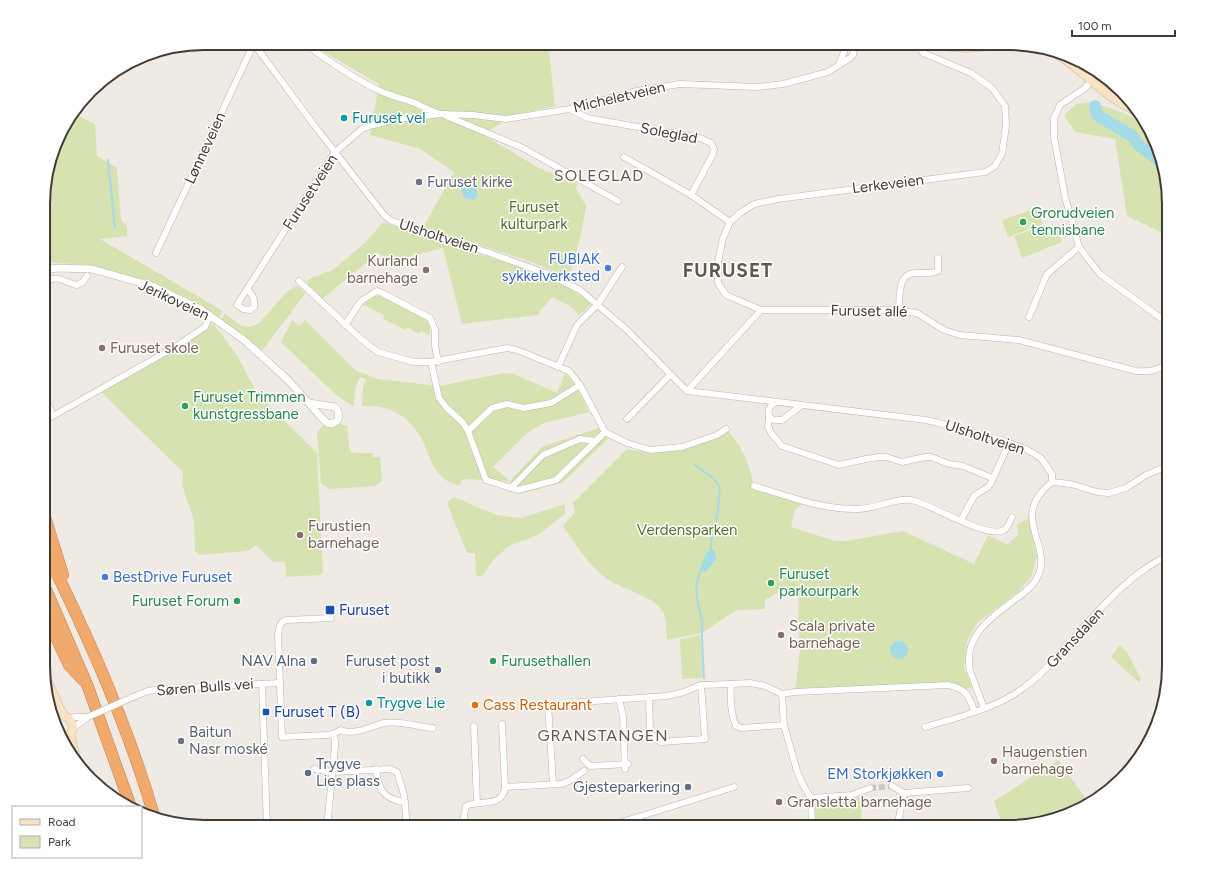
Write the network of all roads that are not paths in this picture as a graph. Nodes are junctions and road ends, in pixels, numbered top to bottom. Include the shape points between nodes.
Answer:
1 (251, 50) edge
2 (259, 50) edge
3 (314, 50) edge
4 (845, 50) edge
5 (853, 50) edge
6 (921, 50) edge
7 (840, 63) junction
8 (1069, 63) edge
9 (1091, 81) junction
10 (1127, 107) edge
11 (570, 109) junction
12 (442, 114) junction
13 (335, 152) junction
14 (624, 156) dead end
15 (691, 195) junction
16 (618, 201) dead end
17 (730, 222) junction
18 (1079, 246) junction
19 (156, 252) dead end
20 (938, 258) dead end
21 (50, 266) edge
22 (622, 267) dead end
23 (57, 268) junction
24 (50, 269) edge
25 (87, 276) dead end
26 (50, 279) edge
27 (299, 281) dead end
28 (247, 289) dead end
29 (598, 304) junction
30 (761, 310) junction
31 (899, 311) junction
32 (210, 316) junction
33 (1029, 317) dead end
34 (1162, 319) edge
35 (345, 325) junction
36 (431, 362) junction
37 (438, 362) junction
38 (558, 367) junction
39 (1162, 367) edge
40 (670, 375) junction
41 (580, 385) junction
42 (687, 391) junction
43 (776, 402) junction
44 (309, 403) dead end
45 (802, 405) junction
46 (50, 409) edge
47 (53, 415) junction
48 (50, 417) edge
49 (769, 417) junction
50 (627, 419) dead end
51 (726, 429) dead end
52 (468, 431) junction
53 (605, 432) junction
54 (597, 441) junction
55 (1009, 442) junction
56 (1162, 469) edge
57 (992, 478) junction
58 (1052, 482) junction
59 (754, 486) dead end
60 (511, 488) junction
61 (1012, 517) dead end
62 (961, 520) junction
63 (50, 532) edge
64 (1162, 559) edge
65 (50, 560) edge
66 (69, 598) junction
67 (50, 599) edge
68 (331, 618) dead end
69 (50, 624) edge
70 (280, 683) junction
71 (262, 684) junction
72 (731, 684) junction
73 (701, 685) junction
74 (88, 686) junction
75 (52, 690) edge
76 (782, 694) junction
77 (649, 698) junction
78 (619, 699) junction
79 (580, 702) dead end
80 (548, 704) dead end
81 (984, 708) junction
82 (974, 711) junction
83 (58, 716) edge
84 (70, 717) junction
85 (88, 717) junction
86 (502, 724) dead end
87 (784, 725) junction
88 (474, 726) dead end
89 (925, 727) dead end
90 (433, 728) dead end
91 (74, 729) junction
92 (333, 734) junction
93 (67, 735) edge
94 (76, 752) edge
95 (583, 759) dead end
96 (314, 769) dead end
97 (376, 770) junction
98 (584, 771) dead end
99 (333, 772) junction
100 (553, 784) junction
101 (892, 786) tunnel mouth
102 (505, 787) junction
103 (734, 787) dead end
104 (870, 788) tunnel mouth
105 (968, 788) dead end
106 (904, 793) junction
107 (811, 798) junction
108 (128, 800) edge
109 (404, 802) junction
110 (477, 803) junction
111 (153, 811) edge
112 (267, 820) edge
113 (328, 820) edge
114 (406, 820) edge
115 (464, 820) edge
116 (628, 820) edge
117 (812, 820) edge
118 (898, 820) edge

1 - 19 street, Lønneveien
2 - 13 street, Ulsholtveien
3 - 12 street, Micheletveien via 364,83 426,110
4 - 7 street
5 - 7 street, Micheletveien via 851,57
6 - 17 street, Lerkeveien via 971,73 992,88 1005,106 1006,125 1002,154 994,167 985,172 778,199 754,204
7 - 11 street, Micheletveien via 828,72 783,84 758,87 680,84 636,91
8 - 9 main road
9 - 10 main road
9 - 18 street via 1060,105 1054,118 1054,137 1065,197
11 - 12 street, Micheletveien via 506,119
11 - 15 street, Soleglad via 587,118 700,138 711,143 713,154
12 - 13 street, Furusetveien via 398,119 369,126
12 - 16 street, Micheletveien via 523,148
13 - 28 street, Furusetveien
13 - 29 street, Ulsholtveien via 390,220 548,274 580,290
14 - 15 street
15 - 17 street
17 - 30 street, Lerkeveien via 723,238 718,262 718,283 726,295
18 - 33 street via 1048,274
18 - 34 street via 1100,274
20 - 31 street via 938,272 913,273 904,277
21 - 23 street, Jerikoveien
22 - 29 street
23 - 24 street, Jerikoveien
23 - 32 street, Jerikoveien via 92,269 152,286
25 - 26 street via 77,285 57,278
27 - 35 street
29 - 38 street via 577,325
29 - 40 street, Ulsholtveien
30 - 31 street, Furuset allé
30 - 42 street
31 - 39 street, Furuset allé via 917,313 944,330 960,334 1018,340 1136,371 1154,371
32 - 44 street, Jerikoveien via 244,340
32 - 47 street via 205,327 175,348
35 - 36 street via 378,352 414,362
35 - 37 street via 361,301 377,291 430,318 435,330
36 - 37 street
36 - 52 street via 439,398
37 - 38 street via 507,348
38 - 41 street via 569,371
40 - 42 street, Ulsholtveien
40 - 50 street
41 - 52 street via 551,403 524,408 507,404 492,408
41 - 53 street
42 - 43 street, Ulsholtveien
43 - 45 street, Ulsholtveien
43 - 49 street via 771,404
45 - 49 street via 782,420
45 - 55 street, Ulsholtveien via 926,420
46 - 47 street
47 - 48 street
49 - 57 street via 768,426 771,433 782,446 839,464 866,458 886,457 902,462 931,457
51 - 53 street via 717,435 682,447 650,450 627,444
52 - 60 street via 486,480
53 - 54 street
54 - 60 street via 556,480 518,490
54 - 60 street via 580,439 543,455
55 - 57 street
55 - 58 street, Ulsholtveien via 1041,458 1052,474
56 - 58 street via 1126,488 1109,493
57 - 62 street via 988,487 974,496
58 - 81 street via 1036,498 1032,511 1041,560 1038,576 1032,586 993,616 972,640 969,665 972,680
59 - 62 street via 817,505 848,509 914,500
61 - 62 street via 1007,527 1000,531 979,529
63 - 66 highway
64 - 81 street, Gransdalen via 1142,570 1125,584 1032,682 1008,698
65 - 66 highway
66 - 111 highway via 114,702
67 - 74 highway
68 - 70 street via 282,622 278,629
69 - 74 highway via 69,664
70 - 71 street, Søren Bulls vei
70 - 92 street via 282,737
71 - 85 street, Søren Bulls vei, bridge via 161,688 148,691
71 - 112 street
72 - 73 street
72 - 76 street via 750,683 765,686
72 - 87 street via 730,701 736,726 741,728
73 - 77 street via 684,692
73 - 77 street via 705,739 662,742 655,740 650,731
74 - 108 highway
75 - 84 main road via 60,709
76 - 82 street via 948,685 959,687 966,694
76 - 87 street
77 - 78 street
78 - 79 street
78 - 95 street via 624,716 626,766 603,769 590,766
80 - 100 street
81 - 82 street, Gransdalen
82 - 89 street, Gransdalen
83 - 84 main road
84 - 85 street, Søren Bulls vei
84 - 91 main road
85 - 91 street, Søren Bulls vei
86 - 102 street
87 - 107 street via 796,768
88 - 110 street
90 - 92 street via 415,724 384,723 363,730 342,730
91 - 93 main road
91 - 94 main road
92 - 99 street via 336,740
96 - 99 street
97 - 99 street
97 - 109 street via 378,783 384,793 394,800
97 - 109 street via 390,769 397,772
98 - 100 street via 562,784
99 - 113 street
100 - 102 street
101 - 106 street
102 - 110 street via 504,793 492,803
103 - 116 street
104 - 107 street via 852,795
105 - 106 street
106 - 118 street
107 - 117 street
109 - 114 street
110 - 115 street via 466,806

